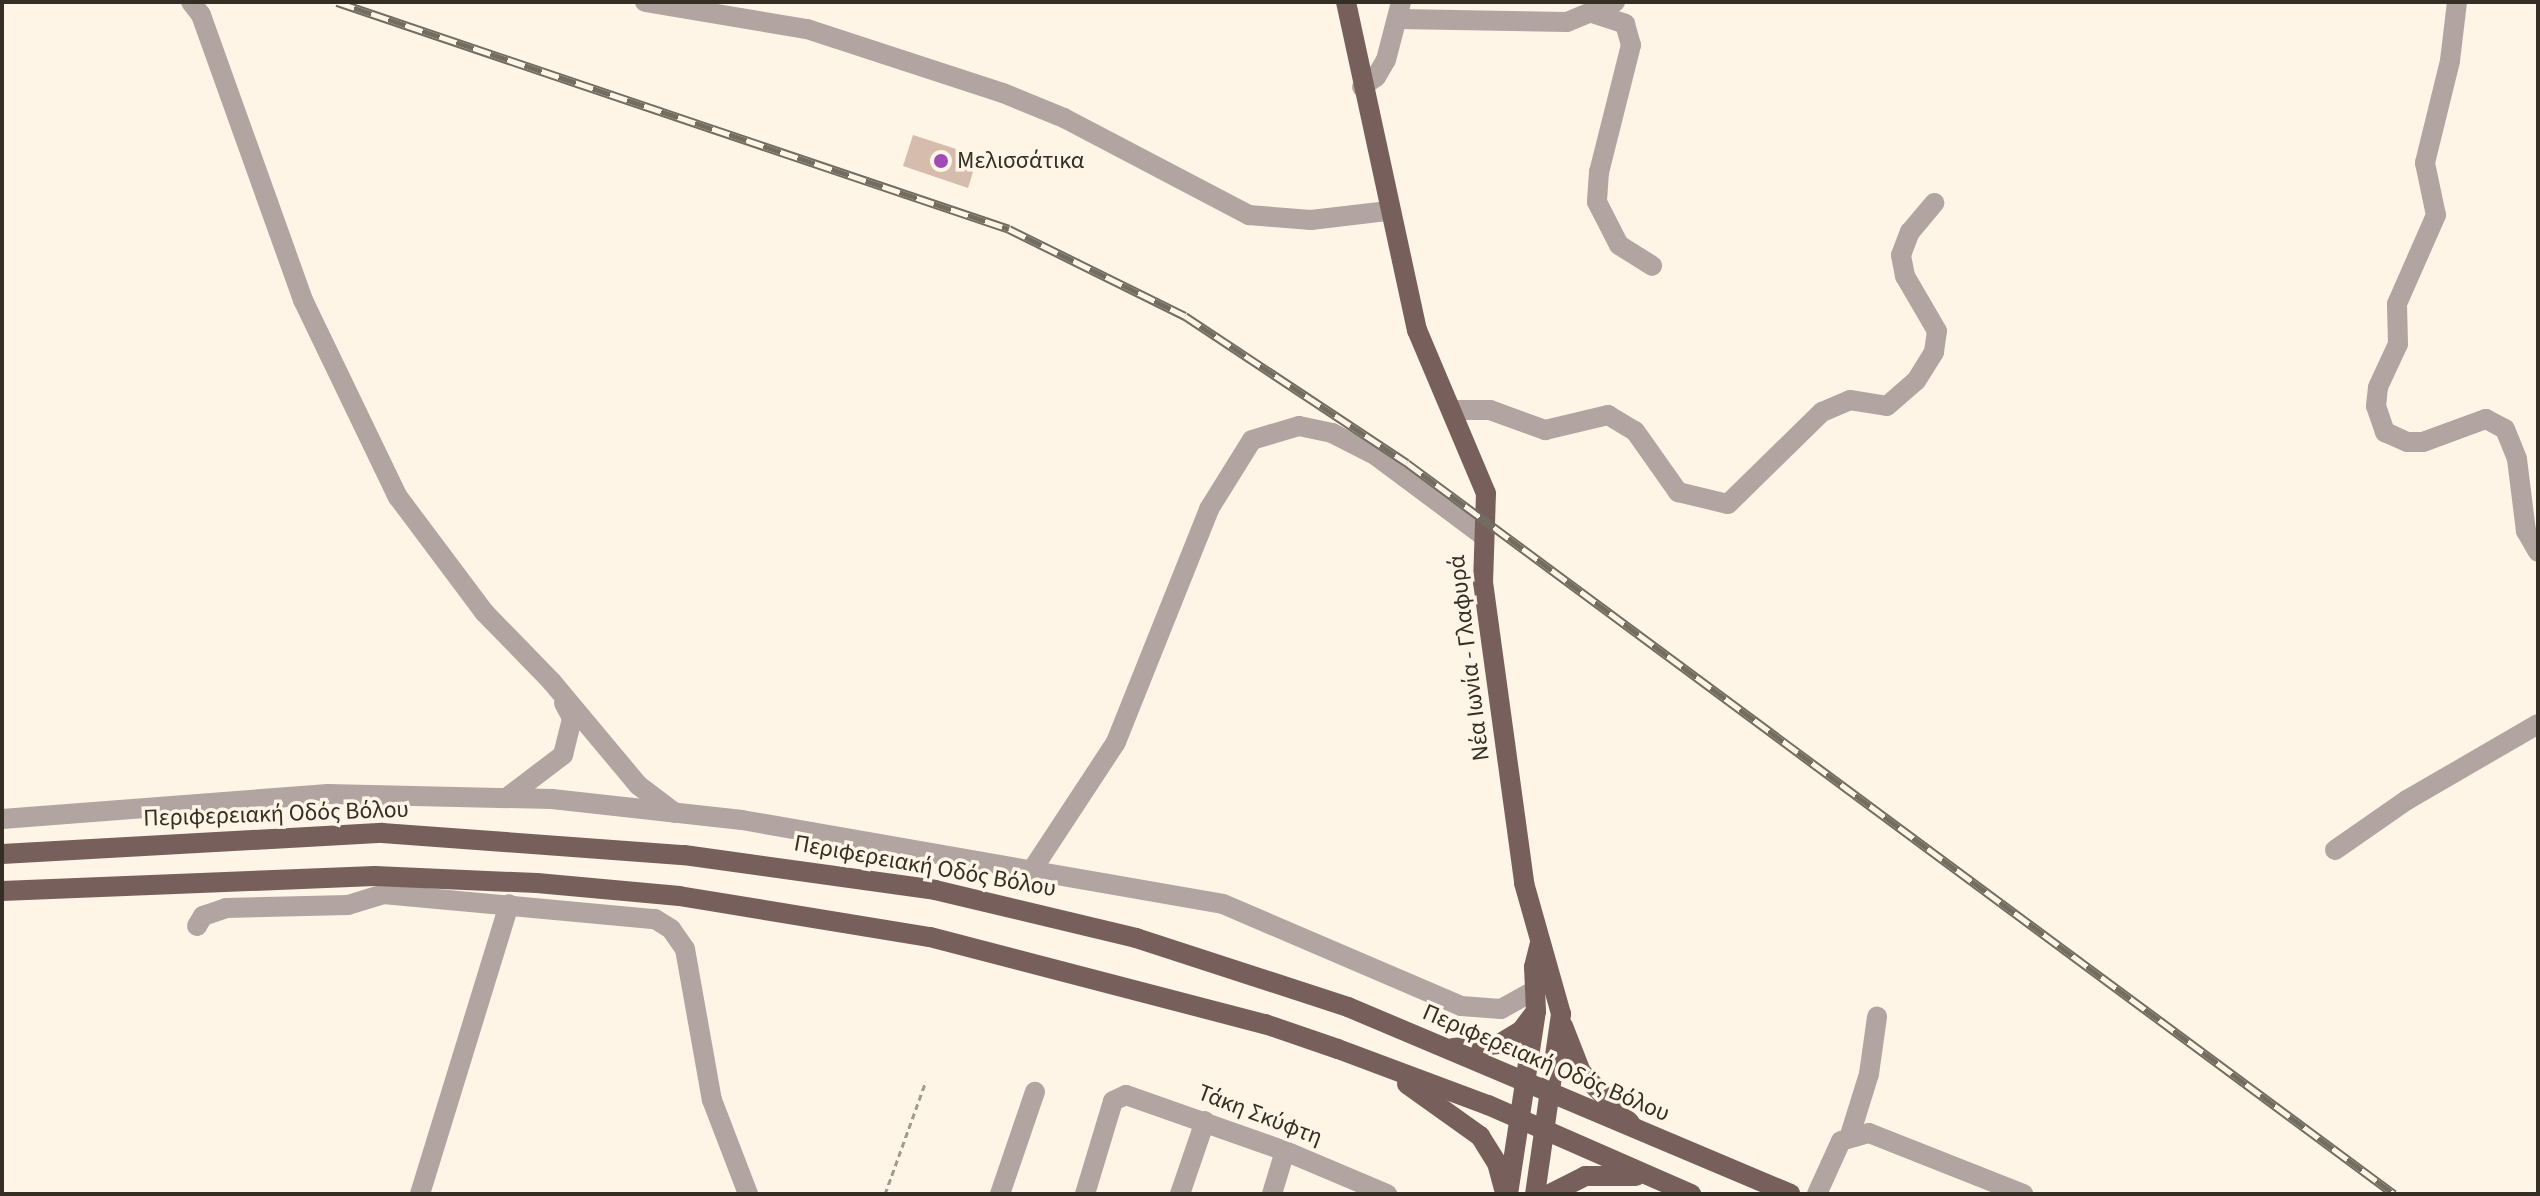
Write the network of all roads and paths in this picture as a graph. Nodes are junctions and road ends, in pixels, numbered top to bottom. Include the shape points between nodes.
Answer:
1 (191, 2) edge
2 (645, 2) edge
3 (1346, 2) edge
4 (1615, 2) edge
5 (2457, 2) edge
6 (1400, 11) edge
7 (1592, 13) junction
8 (1362, 87) junction
9 (1934, 203) dead end
10 (1388, 211) junction
11 (1652, 266) dead end
12 (1453, 410) junction
13 (1481, 534) junction
14 (2538, 552) edge
15 (552, 682) junction
16 (2538, 724) edge
17 (509, 796) junction
18 (677, 815) junction
19 (2, 819) edge
20 (2335, 850) dead end
21 (2, 854) edge
22 (1034, 867) junction
23 (2, 891) edge
24 (509, 904) junction
25 (197, 926) dead end
26 (1540, 943) junction
27 (1535, 990) junction
28 (1536, 1011) junction
29 (1561, 1014) junction
30 (1877, 1017) dead end
31 (1442, 1046) junction
32 (1366, 1059) junction
33 (926, 1081) dead end
34 (1525, 1083) junction
35 (1035, 1092) dead end
36 (1549, 1094) junction
37 (1519, 1120) junction
38 (1205, 1121) junction
39 (1544, 1130) junction
40 (1639, 1132) junction
41 (1850, 1135) junction
42 (1285, 1151) junction
43 (1652, 1178) junction
44 (1364, 1190) edge
45 (420, 1194) edge
46 (748, 1194) edge
47 (885, 1194) edge
48 (1000, 1194) edge
49 (1085, 1194) edge
50 (1180, 1194) edge
51 (1272, 1194) edge
52 (1387, 1194) edge
53 (1507, 1194) edge
54 (1535, 1194) edge
55 (1550, 1194) edge
56 (1691, 1194) edge
57 (1790, 1194) edge
58 (1817, 1194) edge
59 (2023, 1194) edge

1 - 15 street via 201,15 303,300 363,434 442,561
2 - 10 street via 807,29 1003,93 1064,118 1249,215 1311,220
3 - 8 main road, Νέα Ιωνία - Γλαφυρά
4 - 7 street
5 - 14 street via 2450,61 2425,163 2436,215 2397,304 2398,344 2378,387 2376,406 2385,432 2407,442 2486,419 2505,429 2517,459 2526,531
6 - 7 street via 1567,22
6 - 8 street via 1381,69
7 - 11 street via 1625,24 1631,45 1599,172 1597,202 1619,245
8 - 10 main road, Νέα Ιωνία - Γλαφυρά
9 - 12 street via 1910,232 1901,255 1905,276 1937,331 1934,352 1916,381 1887,406 1850,400 1822,412 1728,504 1678,492 1635,431 1608,415 1545,430 1490,410
10 - 12 main road, Νέα Ιωνία - Γλαφυρά via 1417,330
12 - 13 main road, Νέα Ιωνία - Γλαφυρά via 1484,481
13 - 22 street via 1375,455 1332,433 1299,426 1252,440 1209,509 1116,742
13 - 26 main road, Νέα Ιωνία - Γλαφυρά via 1484,601 1524,883
15 - 17 street via 572,718 571,736 548,770
15 - 18 street via 638,785
16 - 20 street via 2407,800
17 - 18 street
17 - 19 street via 215,799
18 - 22 street
21 - 31 main road, Περιφερειακή Οδός Βόλου via 382,833 813,870 985,900 1136,938 1348,1007
22 - 27 street via 1241,909 1341,958 1461,1006 1501,1009
23 - 32 main road via 375,876 679,896 930,937 1022,958 1265,1024
24 - 25 street via 383,894 348,905 226,908 203,916
24 - 45 street
24 - 46 street via 648,917 677,936 688,957 715,1112
26 - 27 main road, Νέα Ιωνία - Γλαφυρά
26 - 29 main road, Νέα Ιωνία - Γλαφυρά
27 - 28 main road, Νέα Ιωνία - Γλαφυρά
28 - 31 main road via 1521,1031 1499,1044
28 - 34 main road, Νέα Ιωνία - Γλαφυρά
29 - 36 main road, Νέα Ιωνία - Γλαφυρά
29 - 40 main road via 1581,1072
30 - 41 street via 1869,1074
31 - 34 main road, Περιφερειακή Οδός Βόλου
32 - 37 main road
32 - 53 main road via 1469,1125 1491,1152
33 - 47 path
34 - 36 main road, Περιφερειακή Οδός Βόλου
34 - 37 main road, Νέα Ιωνία - Γλαφυρά
35 - 48 street
36 - 39 main road, Νέα Ιωνία - Γλαφυρά
36 - 40 main road, Περιφερειακή Οδός Βόλου
37 - 39 main road
37 - 53 main road, Νέα Ιωνία - Γλαφυρά
38 - 42 street, Τάκη Σκύφτη
38 - 49 street, Τάκη Σκύφτη via 1126,1095 1113,1101
38 - 50 street
39 - 43 main road
39 - 54 main road, Νέα Ιωνία - Γλαφυρά
40 - 57 main road, Περιφερειακή Οδός Βόλου
41 - 58 street via 1835,1149
41 - 59 street via 1879,1136
42 - 44 street, Τάκη Σκύφτη
42 - 51 street
43 - 55 main road via 1592,1175
43 - 56 main road
44 - 52 street, Τάκη Σκύφτη

